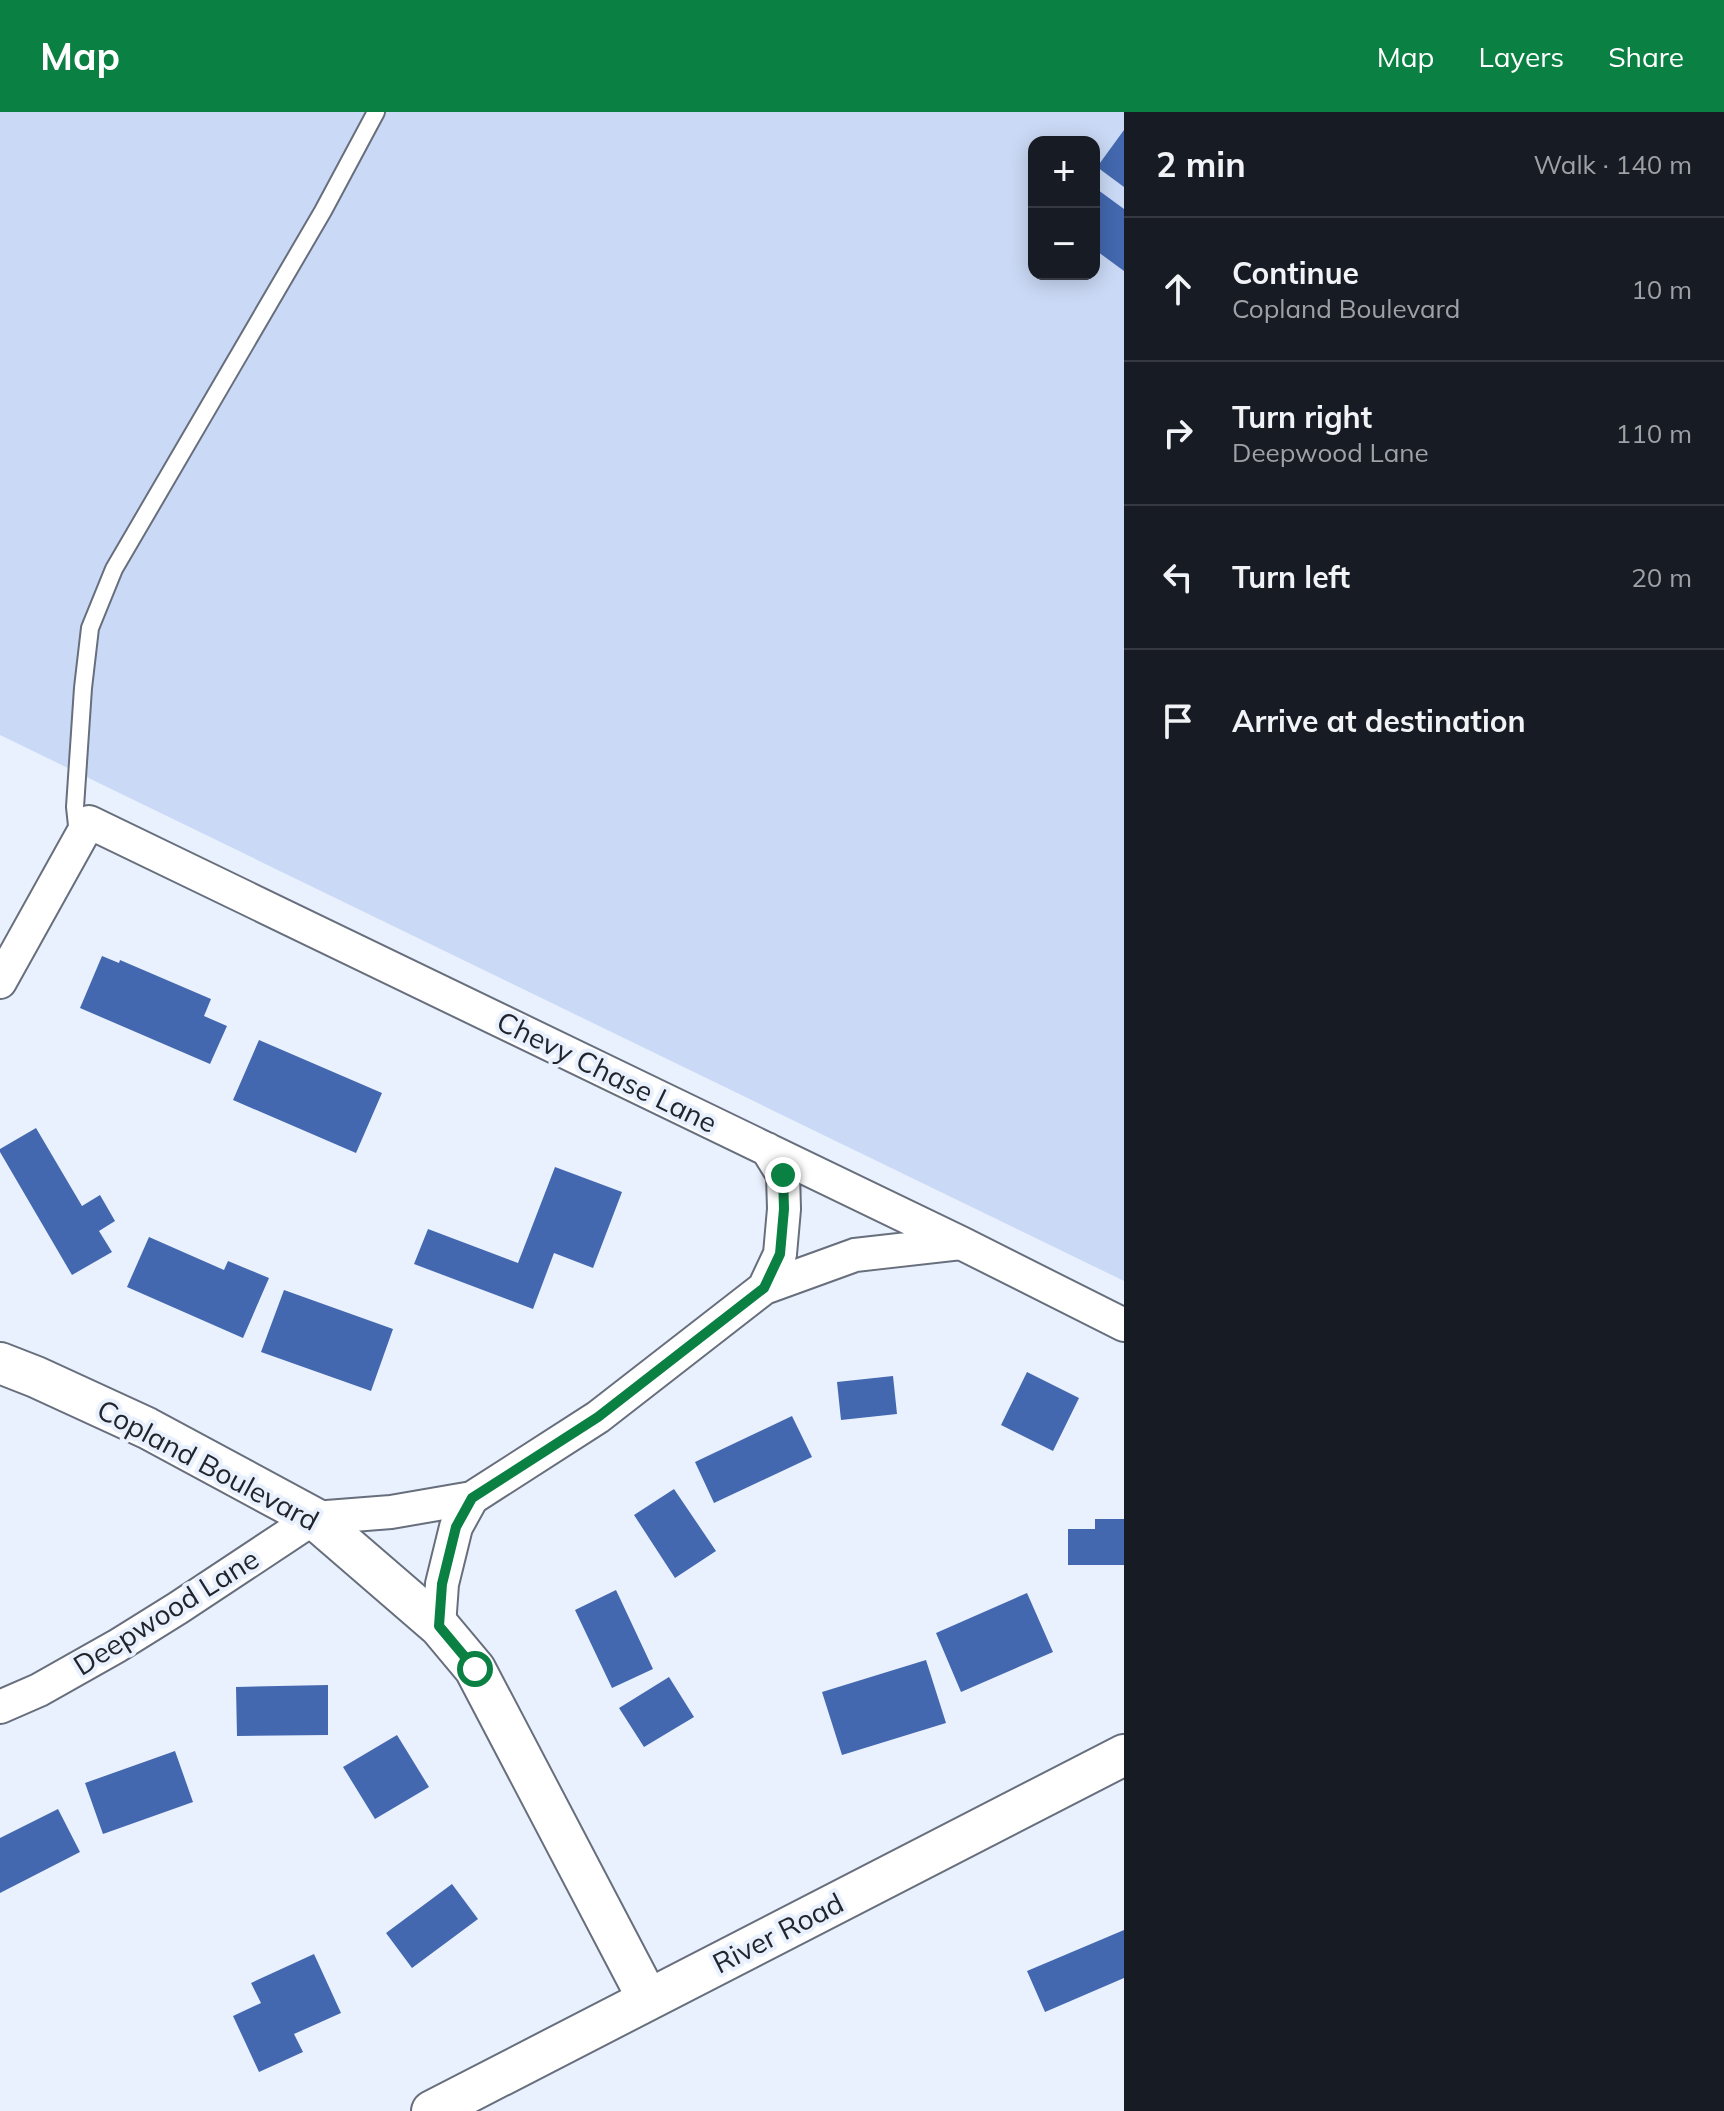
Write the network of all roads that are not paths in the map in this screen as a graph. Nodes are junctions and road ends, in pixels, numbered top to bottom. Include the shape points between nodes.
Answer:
1 (376, 112) edge
2 (84, 831) junction
3 (0, 982) edge
4 (767, 1149) junction
5 (961, 1243) junction
6 (764, 1288) junction
7 (1124, 1325) edge
8 (0, 1363) edge
9 (472, 1498) junction
10 (314, 1518) junction
11 (439, 1626) junction
12 (0, 1707) edge
13 (1124, 1755) edge
14 (648, 1999) junction
15 (432, 2111) edge

1 - 2 lane via 114,569 96,613 83,688 75,807
2 - 3 street
2 - 4 street, Chevy Chase Lane
4 - 5 street, Chevy Chase Lane
4 - 6 street via 783,1175 784,1209 780,1254
5 - 6 street, Deepwood Lane via 855,1255
5 - 7 street, Chevy Chase Lane
6 - 9 street, Deepwood Lane via 598,1417
8 - 10 street, Copland Boulevard via 147,1428
9 - 10 street, Deepwood Lane
9 - 11 street via 456,1527 442,1584
10 - 11 street, Copland Boulevard
10 - 12 street, Deepwood Lane via 117,1646
11 - 14 street, Copland Boulevard via 475,1669
13 - 14 street, River Road
14 - 15 street, River Road

